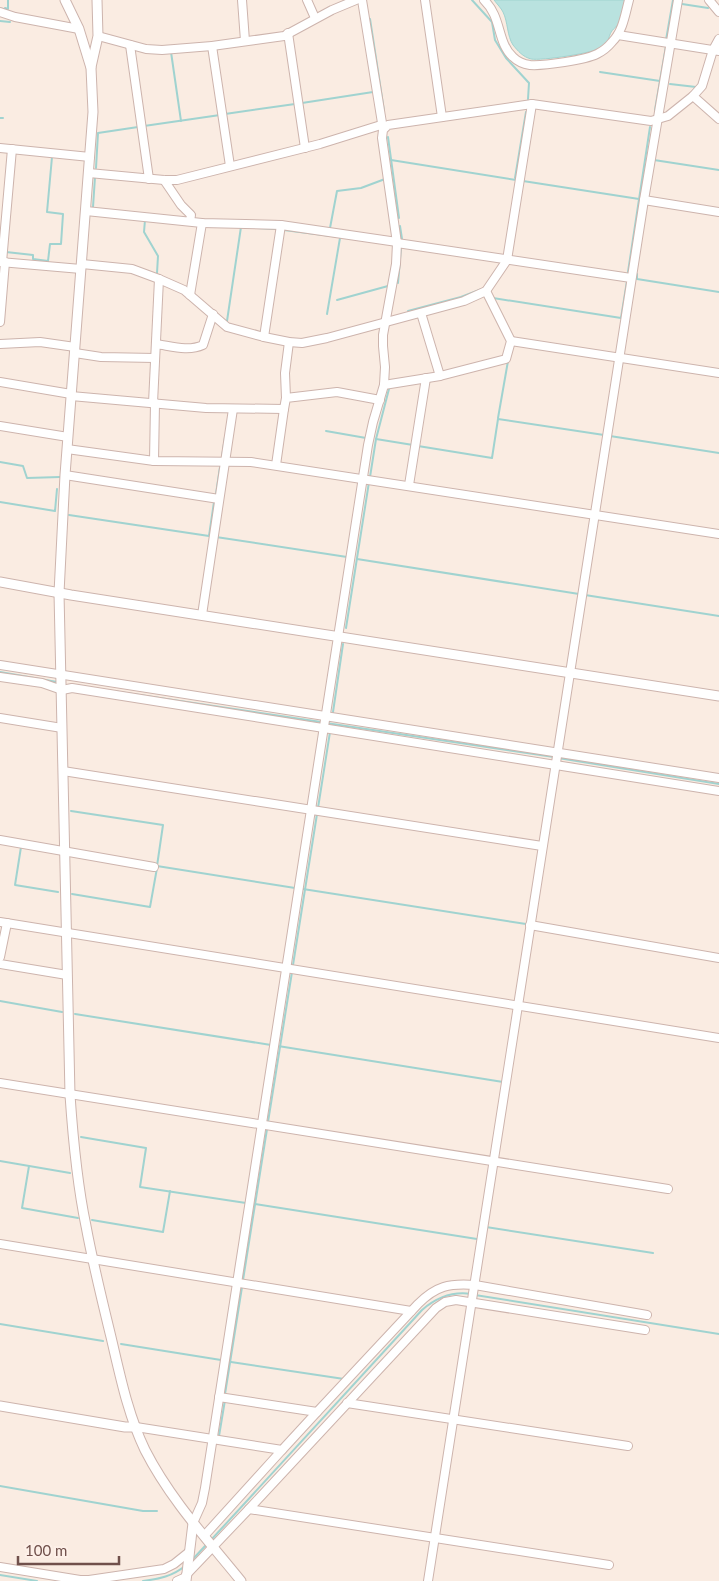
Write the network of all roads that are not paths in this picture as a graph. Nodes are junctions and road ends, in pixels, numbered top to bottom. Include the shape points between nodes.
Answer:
1 (65, 0) edge
2 (97, 0) edge
3 (242, 0) edge
4 (307, 0) edge
5 (356, 0) edge
6 (362, 0) edge
7 (425, 0) edge
8 (484, 0) edge
9 (628, 0) edge
10 (678, 0) edge
11 (709, 0) edge
12 (0, 12) edge
13 (719, 12) edge
14 (316, 18) junction
15 (79, 30) junction
16 (288, 33) junction
17 (618, 35) junction
18 (98, 36) junction
19 (719, 39) edge
20 (245, 41) junction
21 (130, 44) junction
22 (671, 44) junction
23 (212, 46) junction
24 (716, 51) edge
25 (91, 68) junction
26 (693, 96) junction
27 (532, 104) junction
28 (442, 117) junction
29 (658, 119) junction
30 (719, 119) edge
31 (382, 128) junction
32 (0, 148) edge
33 (305, 148) junction
34 (12, 150) junction
35 (90, 157) junction
36 (230, 166) junction
37 (89, 173) junction
38 (149, 179) junction
39 (164, 180) junction
40 (644, 200) junction
41 (86, 211) junction
42 (719, 212) edge
43 (190, 221) junction
44 (202, 223) junction
45 (281, 225) junction
46 (397, 243) junction
47 (507, 260) junction
48 (2, 262) edge
49 (82, 266) junction
50 (632, 278) junction
51 (159, 279) junction
52 (486, 291) junction
53 (190, 295) junction
54 (421, 313) junction
55 (213, 314) junction
56 (0, 322) edge
57 (385, 322) junction
58 (264, 337) junction
59 (510, 341) junction
60 (288, 342) junction
61 (0, 344) edge
62 (156, 344) junction
63 (75, 350) junction
64 (155, 358) junction
65 (619, 358) junction
66 (719, 373) edge
67 (440, 376) junction
68 (426, 378) junction
69 (0, 382) edge
70 (384, 385) junction
71 (71, 395) junction
72 (286, 398) junction
73 (380, 400) junction
74 (154, 403) junction
75 (233, 409) junction
76 (284, 409) junction
77 (0, 426) edge
78 (68, 437) junction
79 (67, 449) junction
80 (154, 461) junction
81 (224, 462) junction
82 (276, 465) junction
83 (66, 475) junction
84 (363, 478) junction
85 (409, 486) junction
86 (219, 499) junction
87 (594, 515) junction
88 (719, 534) edge
89 (0, 582) edge
90 (59, 592) junction
91 (202, 615) junction
92 (338, 636) junction
93 (0, 665) edge
94 (569, 672) junction
95 (0, 676) edge
96 (61, 682) junction
97 (719, 696) edge
98 (0, 718) edge
99 (325, 722) junction
100 (62, 728) junction
101 (557, 752) junction
102 (556, 764) junction
103 (63, 771) junction
104 (719, 778) edge
105 (719, 791) edge
106 (311, 810) junction
107 (0, 840) edge
108 (542, 846) junction
109 (64, 851) junction
110 (154, 866) dead end
111 (3, 923) edge
112 (530, 925) junction
113 (66, 933) junction
114 (0, 958) edge
115 (719, 958) edge
116 (0, 964) edge
117 (287, 967) junction
118 (67, 975) junction
119 (517, 1005) junction
120 (719, 1038) edge
121 (0, 1083) edge
122 (70, 1095) junction
123 (262, 1124) junction
124 (494, 1162) junction
125 (668, 1189) dead end
126 (0, 1244) edge
127 (93, 1260) junction
128 (237, 1283) junction
129 (475, 1287) junction
130 (472, 1301) junction
131 (412, 1311) junction
132 (647, 1315) dead end
133 (645, 1330) dead end
134 (219, 1397) junction
135 (347, 1403) junction
136 (0, 1406) edge
137 (317, 1412) junction
138 (454, 1420) junction
139 (136, 1427) junction
140 (213, 1439) junction
141 (628, 1446) dead end
142 (282, 1450) junction
143 (249, 1509) junction
144 (193, 1523) junction
145 (434, 1537) junction
146 (209, 1542) junction
147 (188, 1556) junction
148 (609, 1566) dead end
149 (0, 1567) edge
150 (184, 1577) edge
151 (241, 1581) edge
152 (428, 1581) edge

1 - 15 street
2 - 18 street
3 - 20 street
4 - 14 street
5 - 14 street
6 - 31 street
7 - 28 street
8 - 17 street via 496,15 504,44 520,63 531,65 587,58 602,51
9 - 17 street
10 - 22 street
11 - 13 street
12 - 15 street
14 - 16 street
15 - 25 street
16 - 20 street
16 - 33 street
17 - 22 street
18 - 21 street
18 - 25 street
19 - 24 street
20 - 23 street
21 - 23 street via 162,50
21 - 38 street
22 - 24 street
22 - 29 street
23 - 36 street
24 - 26 street via 702,86
25 - 35 street
26 - 29 street via 668,116
26 - 30 street
27 - 28 street
27 - 29 street via 651,121
27 - 47 street
28 - 31 street
29 - 40 street
31 - 33 street
31 - 46 street
32 - 34 street
33 - 36 street
34 - 35 street
34 - 48 street
35 - 37 street
36 - 39 street via 177,180
37 - 38 street
37 - 41 street
38 - 39 street
39 - 43 street via 191,215
40 - 42 street
40 - 50 street
41 - 43 street
41 - 49 street
43 - 44 street
44 - 45 street
44 - 53 street
45 - 46 street
45 - 58 street
46 - 47 street
46 - 57 street
47 - 50 street
47 - 52 street
48 - 49 street
48 - 56 street
49 - 51 street via 132,269
49 - 63 street
50 - 65 street
51 - 53 street
51 - 62 street
52 - 54 street
52 - 59 street
53 - 55 street
54 - 57 street
54 - 67 street
55 - 58 street via 234,330
55 - 62 street via 203,346 183,349
57 - 60 street via 327,338
57 - 70 street via 382,346 386,367
58 - 60 street
59 - 65 street
59 - 67 street via 506,358
60 - 72 street
61 - 63 street via 40,342
62 - 64 street
63 - 64 street via 102,357
63 - 71 street
64 - 74 street
65 - 66 street
65 - 87 street
67 - 68 street
68 - 70 street
68 - 85 street
69 - 71 street
70 - 73 street
71 - 74 street
71 - 78 street
72 - 73 street via 336,392
72 - 76 street
73 - 84 street
74 - 75 street
74 - 80 street
75 - 76 street
75 - 81 street
76 - 82 street
77 - 78 street
78 - 79 street
79 - 80 street
79 - 83 street
80 - 81 street
81 - 82 street
81 - 86 street
82 - 84 street
83 - 86 street
83 - 90 street
84 - 85 street
84 - 92 street
85 - 87 street
86 - 91 street
87 - 88 street
87 - 94 street
89 - 90 street
90 - 91 street
90 - 96 street
91 - 92 street
92 - 94 street
92 - 99 street
93 - 96 street
94 - 97 street
94 - 101 street
95 - 96 street via 42,683
96 - 99 street
96 - 99 street via 72,688
96 - 100 street
98 - 100 street
99 - 101 street
99 - 102 street
99 - 106 street
100 - 103 street
101 - 102 street
101 - 104 street
102 - 105 street
102 - 108 street
103 - 106 street
103 - 109 street
106 - 108 street
106 - 117 street
107 - 109 street
108 - 112 street
109 - 110 street
109 - 113 street
111 - 113 street
111 - 114 street
112 - 115 street
112 - 119 street
113 - 117 street
113 - 118 street
116 - 118 street
117 - 119 street
117 - 123 street
118 - 122 street
119 - 120 street
119 - 124 street
121 - 122 street
122 - 123 street
122 - 127 street via 76,1166
123 - 124 street
123 - 128 street
124 - 125 street
124 - 129 street
126 - 127 street
127 - 128 street
127 - 139 street
128 - 131 street
128 - 134 street
129 - 130 street
129 - 131 street via 443,1287 426,1296
129 - 132 street
130 - 133 street
130 - 135 street via 445,1302 436,1308
130 - 138 street
131 - 137 street
134 - 137 street
134 - 140 street
135 - 138 street
135 - 143 street
136 - 139 street
137 - 142 street
138 - 141 street
138 - 145 street
139 - 140 street
139 - 144 street via 159,1474
140 - 142 street
140 - 144 street via 202,1504
142 - 146 street
143 - 145 street
143 - 146 street
144 - 146 street
144 - 147 street
145 - 148 street
145 - 152 street
146 - 150 street
146 - 151 street
147 - 149 street via 164,1569 89,1580
147 - 150 street

